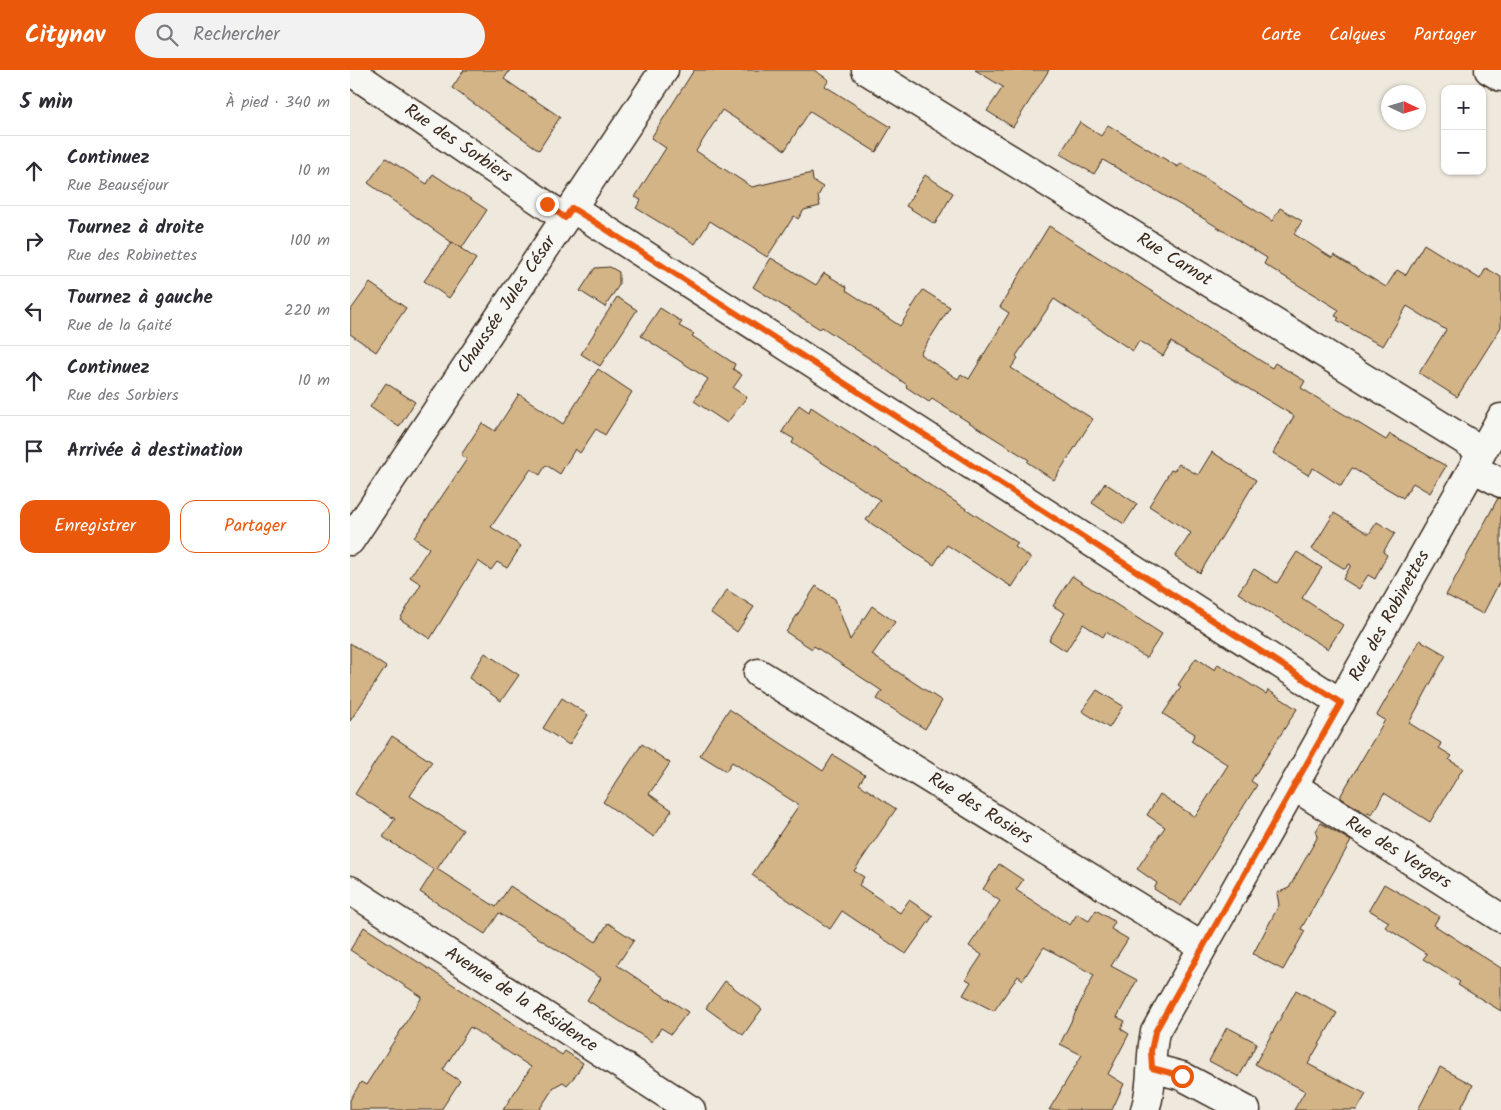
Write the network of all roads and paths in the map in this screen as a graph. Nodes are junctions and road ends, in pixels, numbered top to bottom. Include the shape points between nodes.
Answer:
1 (664, 70) edge
2 (866, 70) edge
3 (1489, 70) edge
4 (350, 71) edge
5 (1501, 77) edge
6 (568, 213) junction
7 (1501, 418) edge
8 (1478, 459) junction
9 (1501, 483) edge
10 (350, 541) edge
11 (758, 673) dead end
12 (1341, 703) junction
13 (1295, 786) junction
14 (350, 890) edge
15 (1501, 918) edge
16 (1202, 946) junction
17 (1152, 1068) junction
18 (691, 1110) edge
19 (1145, 1110) edge
20 (1246, 1110) edge

1 - 6 street, Chaussée Jules César
2 - 8 street, Rue Carnot
3 - 5 street
4 - 6 street, Rue des Sorbiers
6 - 10 street, Chaussée Jules César
6 - 12 street, Rue des Sorbiers
7 - 8 street, Rue des Robinettes
8 - 9 street, Rue Carnot
8 - 12 street, Rue des Robinettes
11 - 16 street, Rue des Rosiers
12 - 13 street, Rue des Robinettes
13 - 15 street, Rue des Vergers
13 - 16 street, Rue des Robinettes
14 - 18 street, Avenue de la Résidence
16 - 17 street, Rue des Robinettes via 1155,1032
17 - 19 street, Rue des Robinettes via 1151,1092
17 - 20 street via 1182,1076

